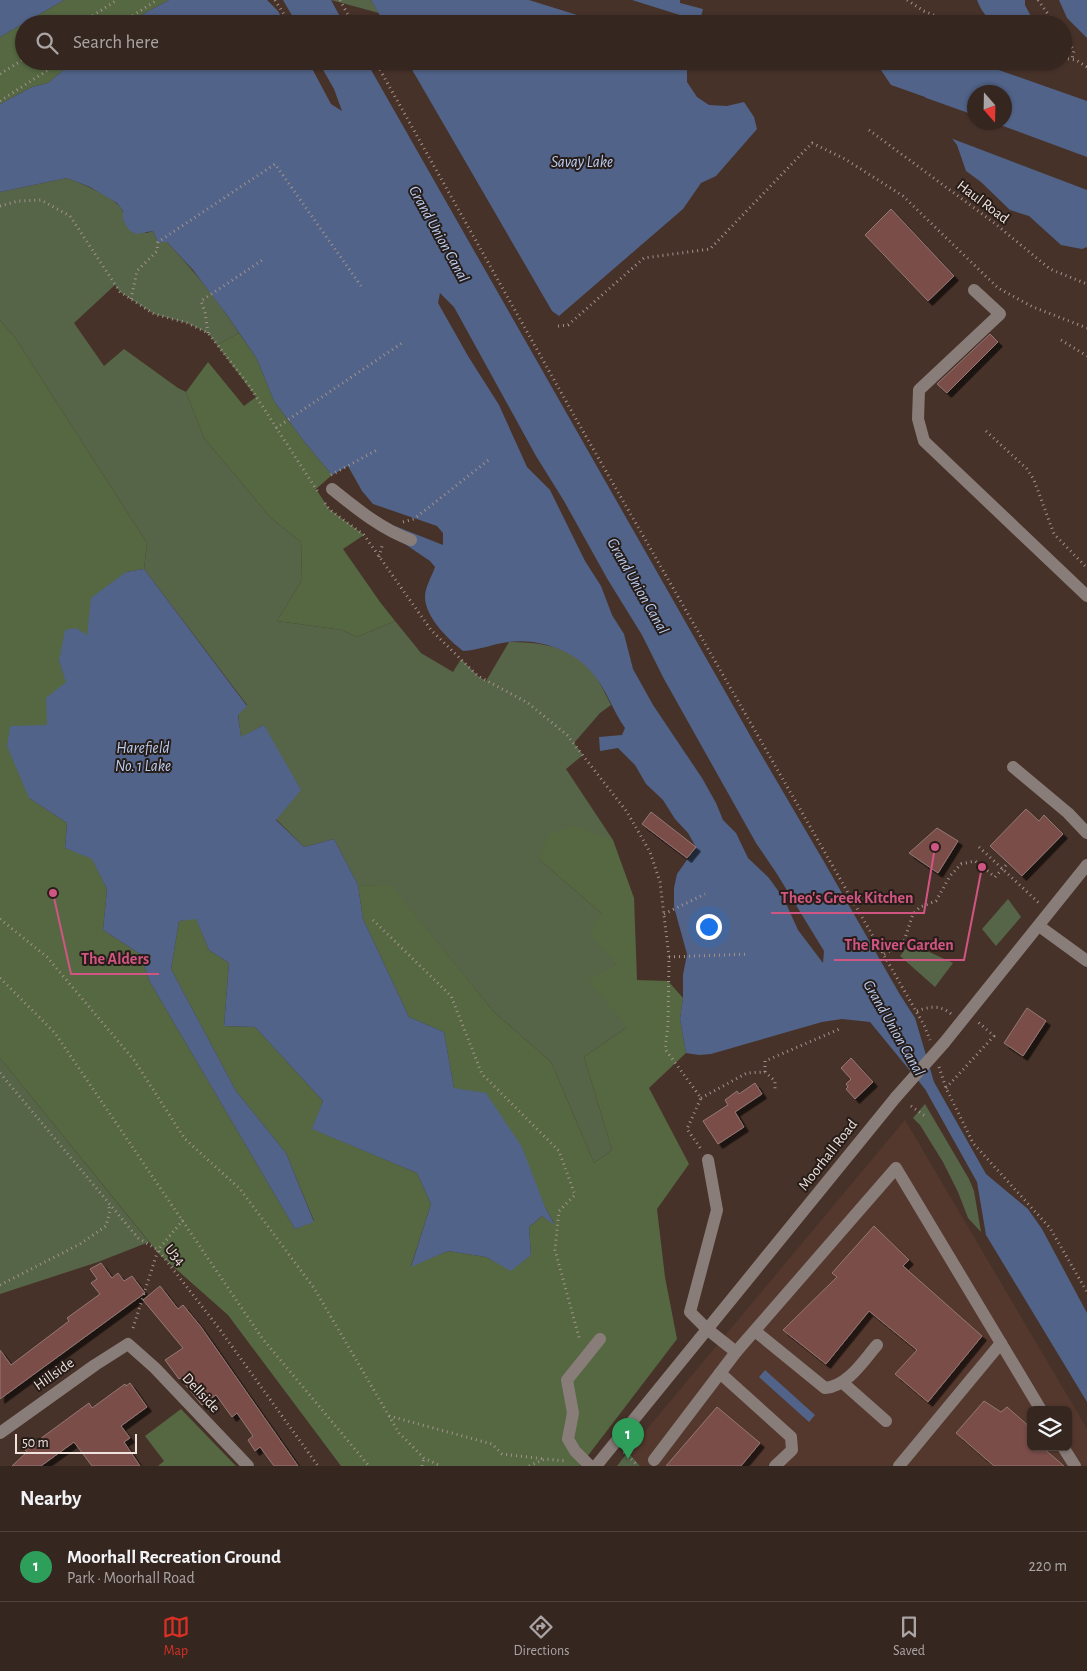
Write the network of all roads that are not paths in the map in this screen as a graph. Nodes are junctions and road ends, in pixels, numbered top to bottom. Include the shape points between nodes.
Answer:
1 (974, 290) dead end
2 (332, 489) dead end
3 (411, 540) dead end
4 (1087, 596) edge
5 (1013, 767) dead end
6 (1087, 833) edge
7 (1087, 865) edge
8 (1039, 926) junction
9 (1087, 961) edge
10 (708, 1160) road end
11 (707, 1329) junction
12 (754, 1332) junction
13 (600, 1339) dead end
14 (1001, 1343) junction
15 (128, 1344) joint
16 (877, 1345) dead end
17 (736, 1352) junction
18 (720, 1372) junction
19 (843, 1383) junction
20 (1039, 1406) edge
21 (886, 1421) dead end
22 (0, 1433) edge
23 (1065, 1451) edge
24 (654, 1460) dead end
25 (590, 1465) edge
26 (248, 1466) edge
27 (775, 1466) edge
28 (899, 1466) edge
29 (1074, 1466) edge

1 - 4 street via 1000,314 919,390 918,419 924,441
2 - 3 street via 368,518
5 - 6 street
7 - 8 street, Moorhall Road
8 - 9 street
8 - 11 street, Moorhall Road, bridge
10 - 11 street via 718,1210 690,1312
11 - 17 street
11 - 25 street, Moorhall Road
12 - 14 street via 896,1168
12 - 17 street
12 - 19 street via 825,1388
13 - 25 street via 567,1380 574,1413 568,1439
14 - 20 street
14 - 28 street
15 - 22 street, Hillside
15 - 26 street, Dellside
16 - 19 street
17 - 18 street
18 - 24 street
18 - 27 street via 791,1437 792,1450
19 - 21 street
23 - 29 street

